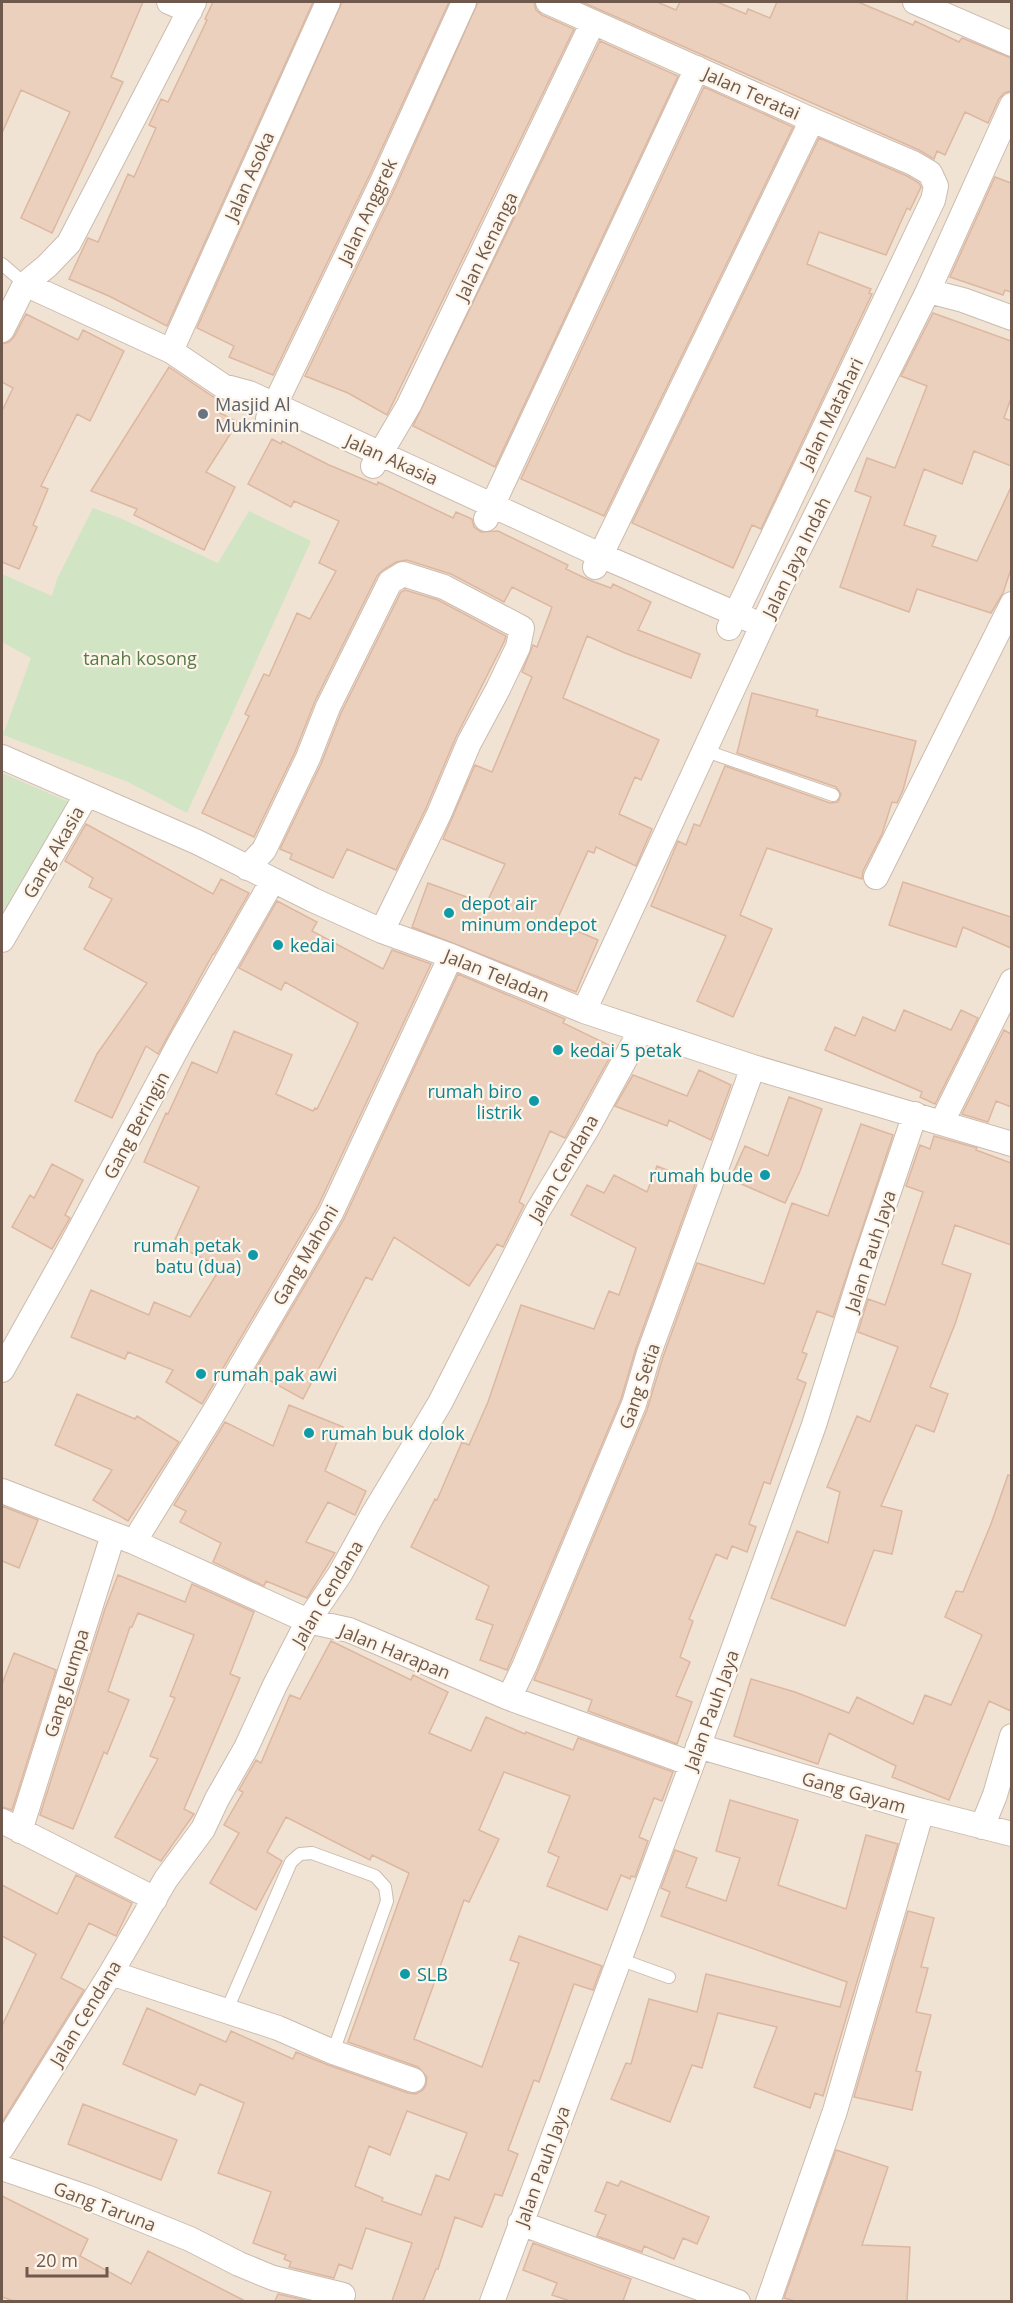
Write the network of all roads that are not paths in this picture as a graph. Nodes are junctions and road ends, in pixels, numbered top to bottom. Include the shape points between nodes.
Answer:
1 (328, 2) edge
2 (464, 2) edge
3 (548, 2) edge
4 (915, 2) edge
5 (185, 4) edge
6 (593, 22) junction
7 (1011, 44) edge
8 (697, 68) junction
9 (1011, 105) edge
10 (812, 120) junction
11 (933, 200) joint
12 (2, 264) edge
13 (25, 284) junction
14 (928, 291) junction
15 (1011, 318) edge
16 (2, 330) edge
17 (171, 351) junction
18 (223, 386) junction
19 (272, 412) junction
20 (375, 460) junction
21 (489, 511) junction
22 (597, 561) junction
23 (1011, 604) edge
24 (732, 620) junction
25 (760, 633) junction
26 (706, 751) junction
27 (2, 758) edge
28 (87, 794) junction
29 (833, 795) dead end
30 (247, 868) junction
31 (876, 877) dead end
32 (273, 880) junction
33 (382, 931) junction
34 (2, 940) edge
35 (452, 956) junction
36 (1011, 981) edge
37 (584, 1011) junction
38 (640, 1030) junction
39 (753, 1067) junction
40 (915, 1114) junction
41 (942, 1122) junction
42 (1011, 1144) edge
43 (2, 1370) edge
44 (2, 1491) edge
45 (123, 1538) junction
46 (308, 1622) junction
47 (509, 1698) junction
48 (1011, 1736) edge
49 (695, 1755) junction
50 (922, 1812) junction
51 (11, 1826) edge
52 (982, 1827) junction
53 (1011, 1834) edge
54 (155, 1899) junction
55 (619, 1959) junction
56 (111, 1973) junction
57 (669, 1977) dead end
58 (226, 2012) junction
59 (333, 2052) junction
60 (414, 2080) dead end
61 (2, 2148) edge
62 (2, 2168) edge
63 (520, 2223) junction
64 (343, 2295) dead end
65 (492, 2301) edge
66 (738, 2301) edge
67 (768, 2301) edge

1 - 17 street, Jalan Asoka
2 - 19 street, Jalan Anggrek
3 - 6 street, Jalan Teratai
4 - 7 street
5 - 13 street via 69,243
6 - 8 street, Jalan Teratai
6 - 20 street, Jalan Kenanga via 409,405
8 - 10 street, Jalan Teratai
8 - 21 street
9 - 14 street, Jalan Jaya Indah
10 - 11 street, Jalan Teratai via 930,173 936,186
10 - 22 street
11 - 24 street, Jalan Matahari
12 - 13 lane
13 - 16 street
13 - 17 street, Jalan Akasia
14 - 15 street
14 - 25 street, Jalan Jaya Indah
17 - 18 street, Jalan Akasia
18 - 19 street, Jalan Akasia via 249,393
18 - 19 street, Jalan Akasia via 242,406
19 - 20 street, Jalan Akasia
20 - 21 street, Jalan Akasia
21 - 22 street, Jalan Akasia
22 - 24 street, Jalan Akasia
23 - 31 street
24 - 25 street, Jalan Akasia
25 - 26 street, Jalan Jaya Indah
26 - 29 lane
26 - 37 street, Jalan Jaya Indah
27 - 28 street, Jalan Teladan
28 - 30 street, Jalan Teladan
28 - 34 street, Gang Akasia
30 - 32 street, Jalan Teladan
30 - 33 street via 264,850 390,582 404,574 444,587 522,628 513,657
32 - 33 street, Jalan Teladan
32 - 43 street, Gang Beringin
33 - 35 street, Jalan Teladan
35 - 37 street, Jalan Teladan
35 - 45 street, Gang Mahoni via 331,1213 216,1408
36 - 41 street
37 - 38 street, Jalan Teladan
38 - 39 street, Jalan Teladan
38 - 46 street, Jalan Cendana via 537,1212 440,1404
39 - 40 street, Jalan Teladan
39 - 47 street, Gang Setia via 634,1404
40 - 41 street, Jalan Teladan
40 - 49 street, Jalan Pauh Jaya via 814,1425
41 - 42 street, Jalan Teladan
44 - 45 street, Jalan Harapan
45 - 46 street, Jalan Harapan
45 - 51 street, Gang Jeumpa
46 - 47 street, Jalan Harapan via 349,1630
46 - 54 street, Jalan Cendana via 202,1829
47 - 49 street, Jalan Harapan
48 - 52 street
49 - 50 street, Gang Gayam
49 - 55 street, Jalan Pauh Jaya
50 - 52 street, Gang Gayam
50 - 67 street via 834,2111
51 - 54 street
52 - 53 street, Gang Gayam
54 - 56 street, Jalan Cendana
55 - 57 lane
55 - 63 street, Jalan Pauh Jaya
56 - 58 street
56 - 61 street, Jalan Cendana
58 - 59 street via 278,2028
58 - 59 lane via 291,1862 300,1854 312,1854 343,1864 375,1876 385,1887 387,1901
59 - 60 street
62 - 64 street, Gang Taruna via 190,2239 273,2278
63 - 65 street, Jalan Pauh Jaya
63 - 66 street

